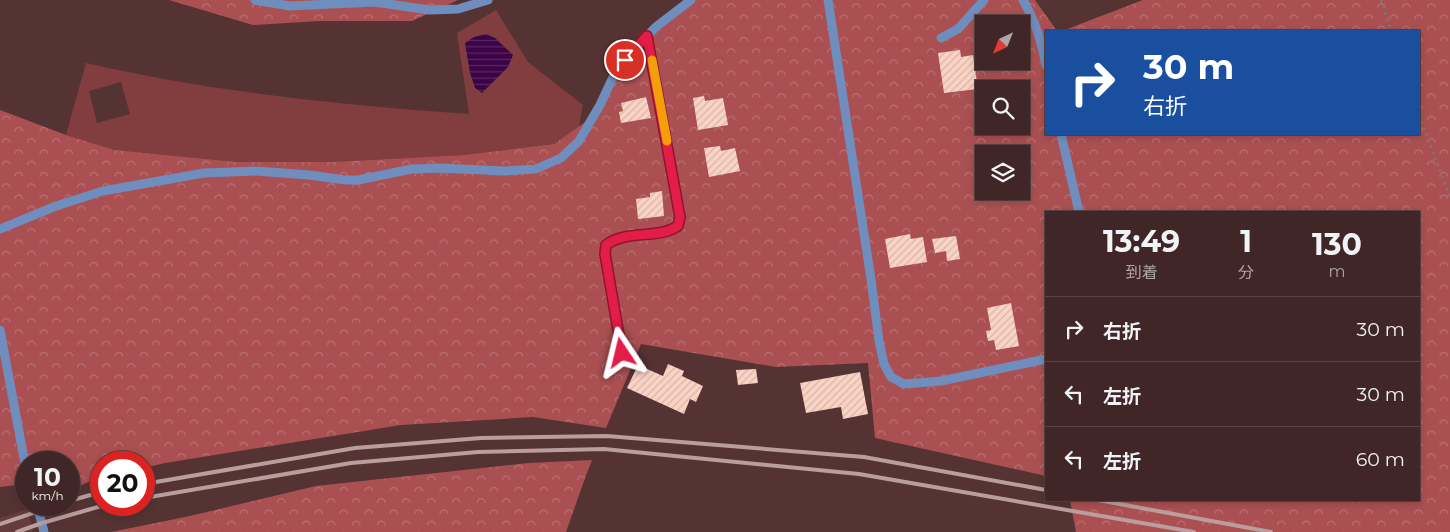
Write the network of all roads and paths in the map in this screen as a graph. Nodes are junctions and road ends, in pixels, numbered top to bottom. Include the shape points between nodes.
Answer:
1 (255, 0) edge
2 (488, 0) edge
3 (691, 0) edge
4 (828, 0) edge
5 (984, 0) edge
6 (1022, 0) edge
7 (1380, 0) edge
8 (1391, 30) edge
9 (647, 36) junction
10 (941, 38) dead end
11 (1045, 60) edge
12 (1420, 118) edge
13 (1061, 135) edge
14 (1450, 198) edge
15 (1079, 211) edge
16 (0, 229) edge
17 (0, 330) edge
18 (622, 353) dead end
19 (1045, 359) edge
20 (23, 451) edge
21 (40, 516) edge
22 (44, 532) edge

1 - 2 street via 290,6 375,2 429,10 458,9
3 - 9 street
4 - 19 street via 878,341 891,377 904,384 941,381
5 - 10 street via 958,29
6 - 11 street via 1040,37
7 - 8 path
9 - 16 street via 615,73 579,141 561,158 536,169 412,169 358,180 256,171 204,173 103,191
9 - 18 street via 680,217 678,226 669,232 623,237 606,245
12 - 14 path
13 - 15 street
17 - 20 street
21 - 22 street

